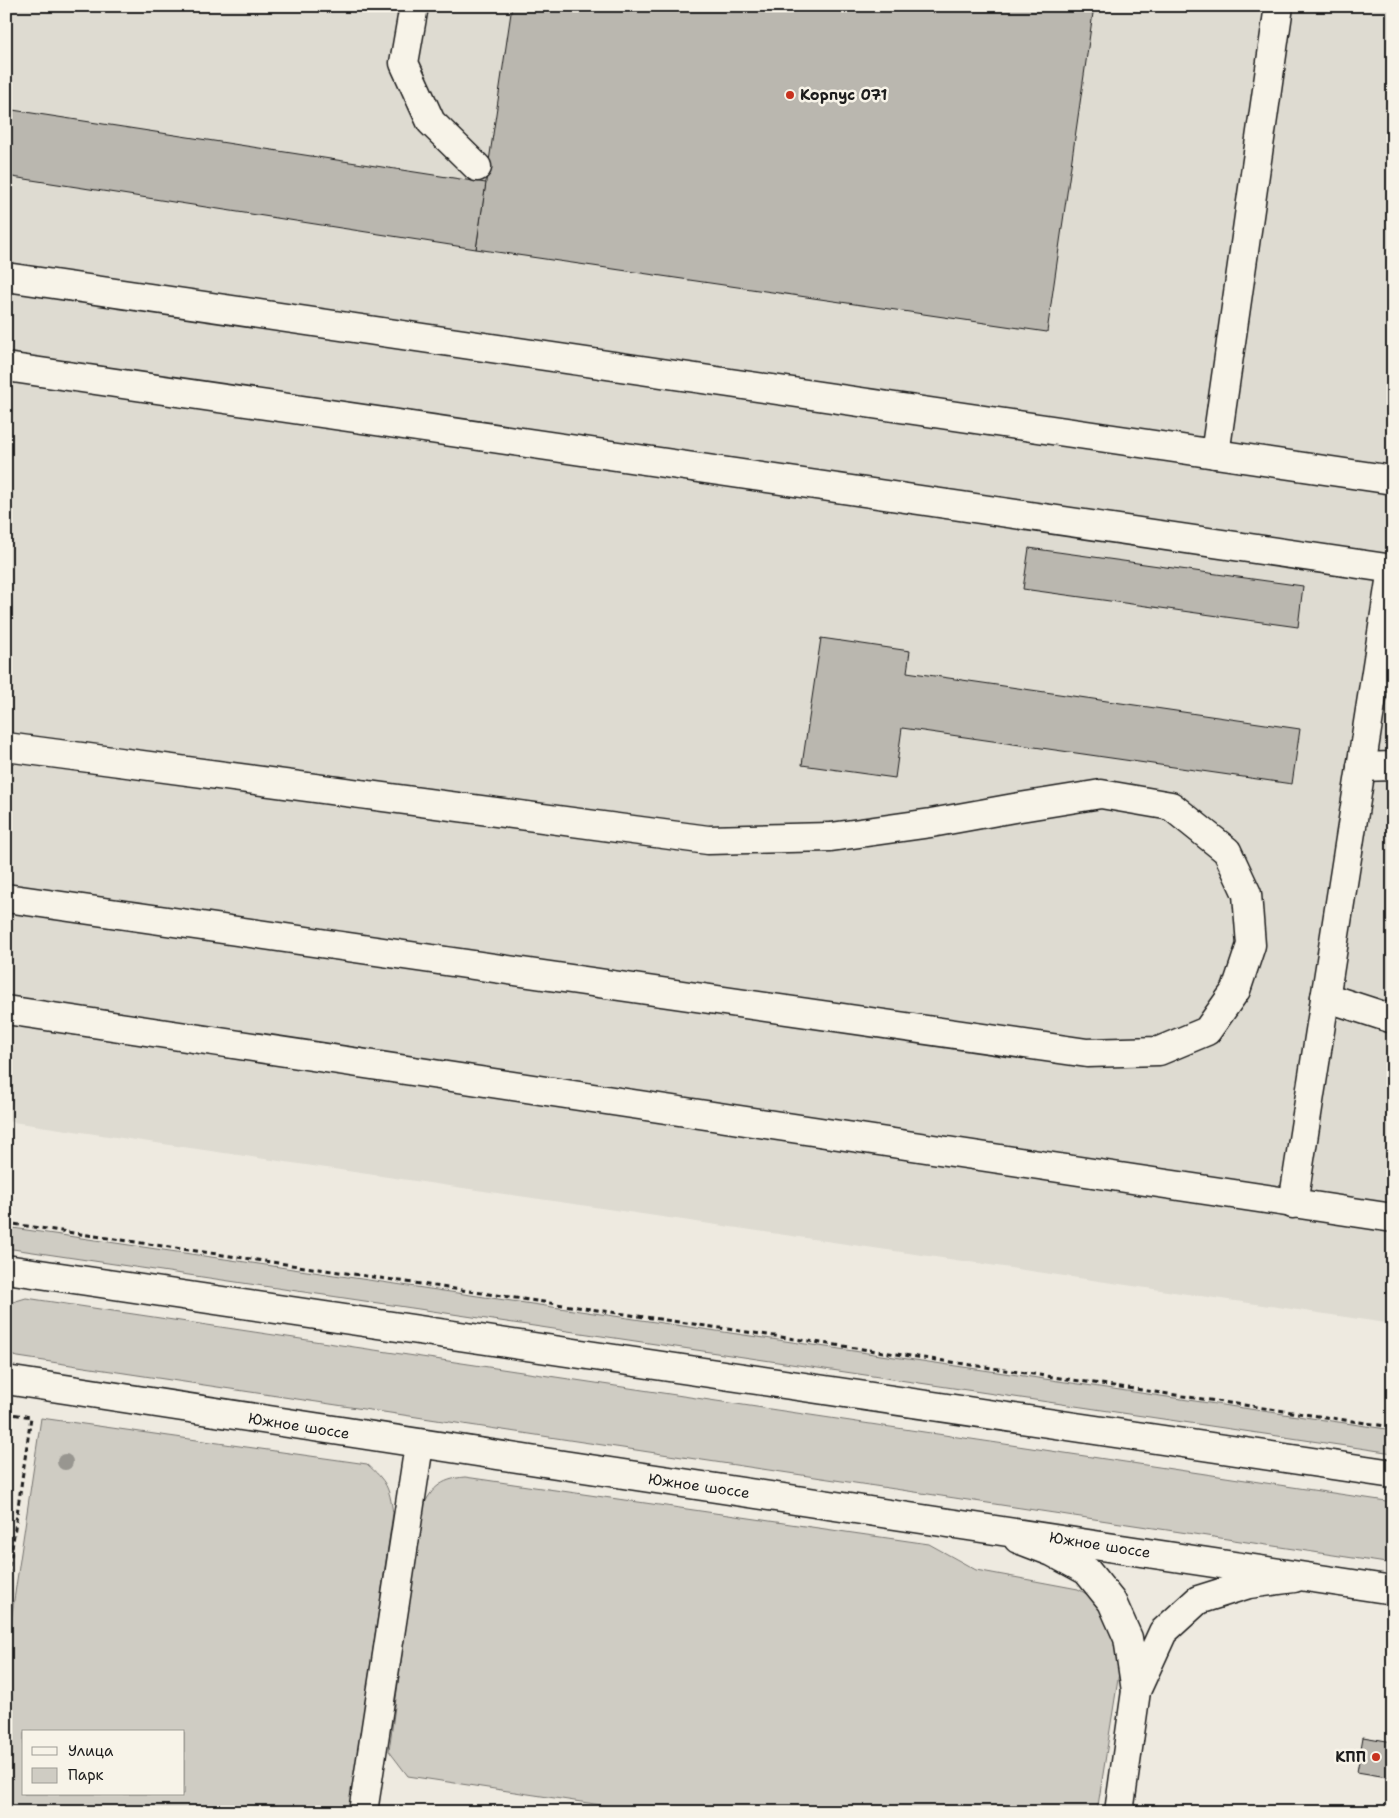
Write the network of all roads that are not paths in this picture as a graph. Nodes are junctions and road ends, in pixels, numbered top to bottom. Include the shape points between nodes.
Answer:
1 (414, 6) edge
2 (1279, 6) edge
3 (478, 167) dead end
4 (6, 277) edge
5 (6, 367) edge
6 (1215, 454) junction
7 (1393, 480) edge
8 (1392, 569) edge
9 (6, 747) edge
10 (1393, 766) edge
11 (1361, 767) junction
12 (6, 898) edge
13 (1326, 997) junction
14 (6, 1010) edge
15 (1393, 1019) edge
16 (1294, 1204) junction
17 (1393, 1218) edge
18 (7, 1270) edge
19 (6, 1380) edge
20 (420, 1445) junction
21 (1393, 1474) edge
22 (988, 1528) junction
23 (1307, 1577) junction
24 (1393, 1590) edge
25 (1136, 1691) junction
26 (363, 1812) edge
27 (1119, 1812) edge

1 - 3 main road via 404,63 431,122
2 - 6 main road
4 - 6 main road
5 - 8 main road
6 - 7 main road
8 - 11 main road
9 - 12 main road via 708,840 831,837 1100,794 1171,806 1227,851 1247,894 1251,945 1236,990 1207,1031 1159,1052 1087,1053
10 - 11 main road
11 - 13 main road
13 - 15 main road
13 - 16 main road
14 - 16 main road
16 - 17 main road
18 - 21 main road
19 - 20 main road, Южное шоссе
20 - 22 main road, Южное шоссе
20 - 26 main road
22 - 23 main road, Южное шоссе
22 - 25 main road via 1052,1552 1088,1572 1112,1602 1128,1638
23 - 24 main road, Южное шоссе
23 - 25 main road via 1249,1584 1198,1600 1163,1632
25 - 27 main road

